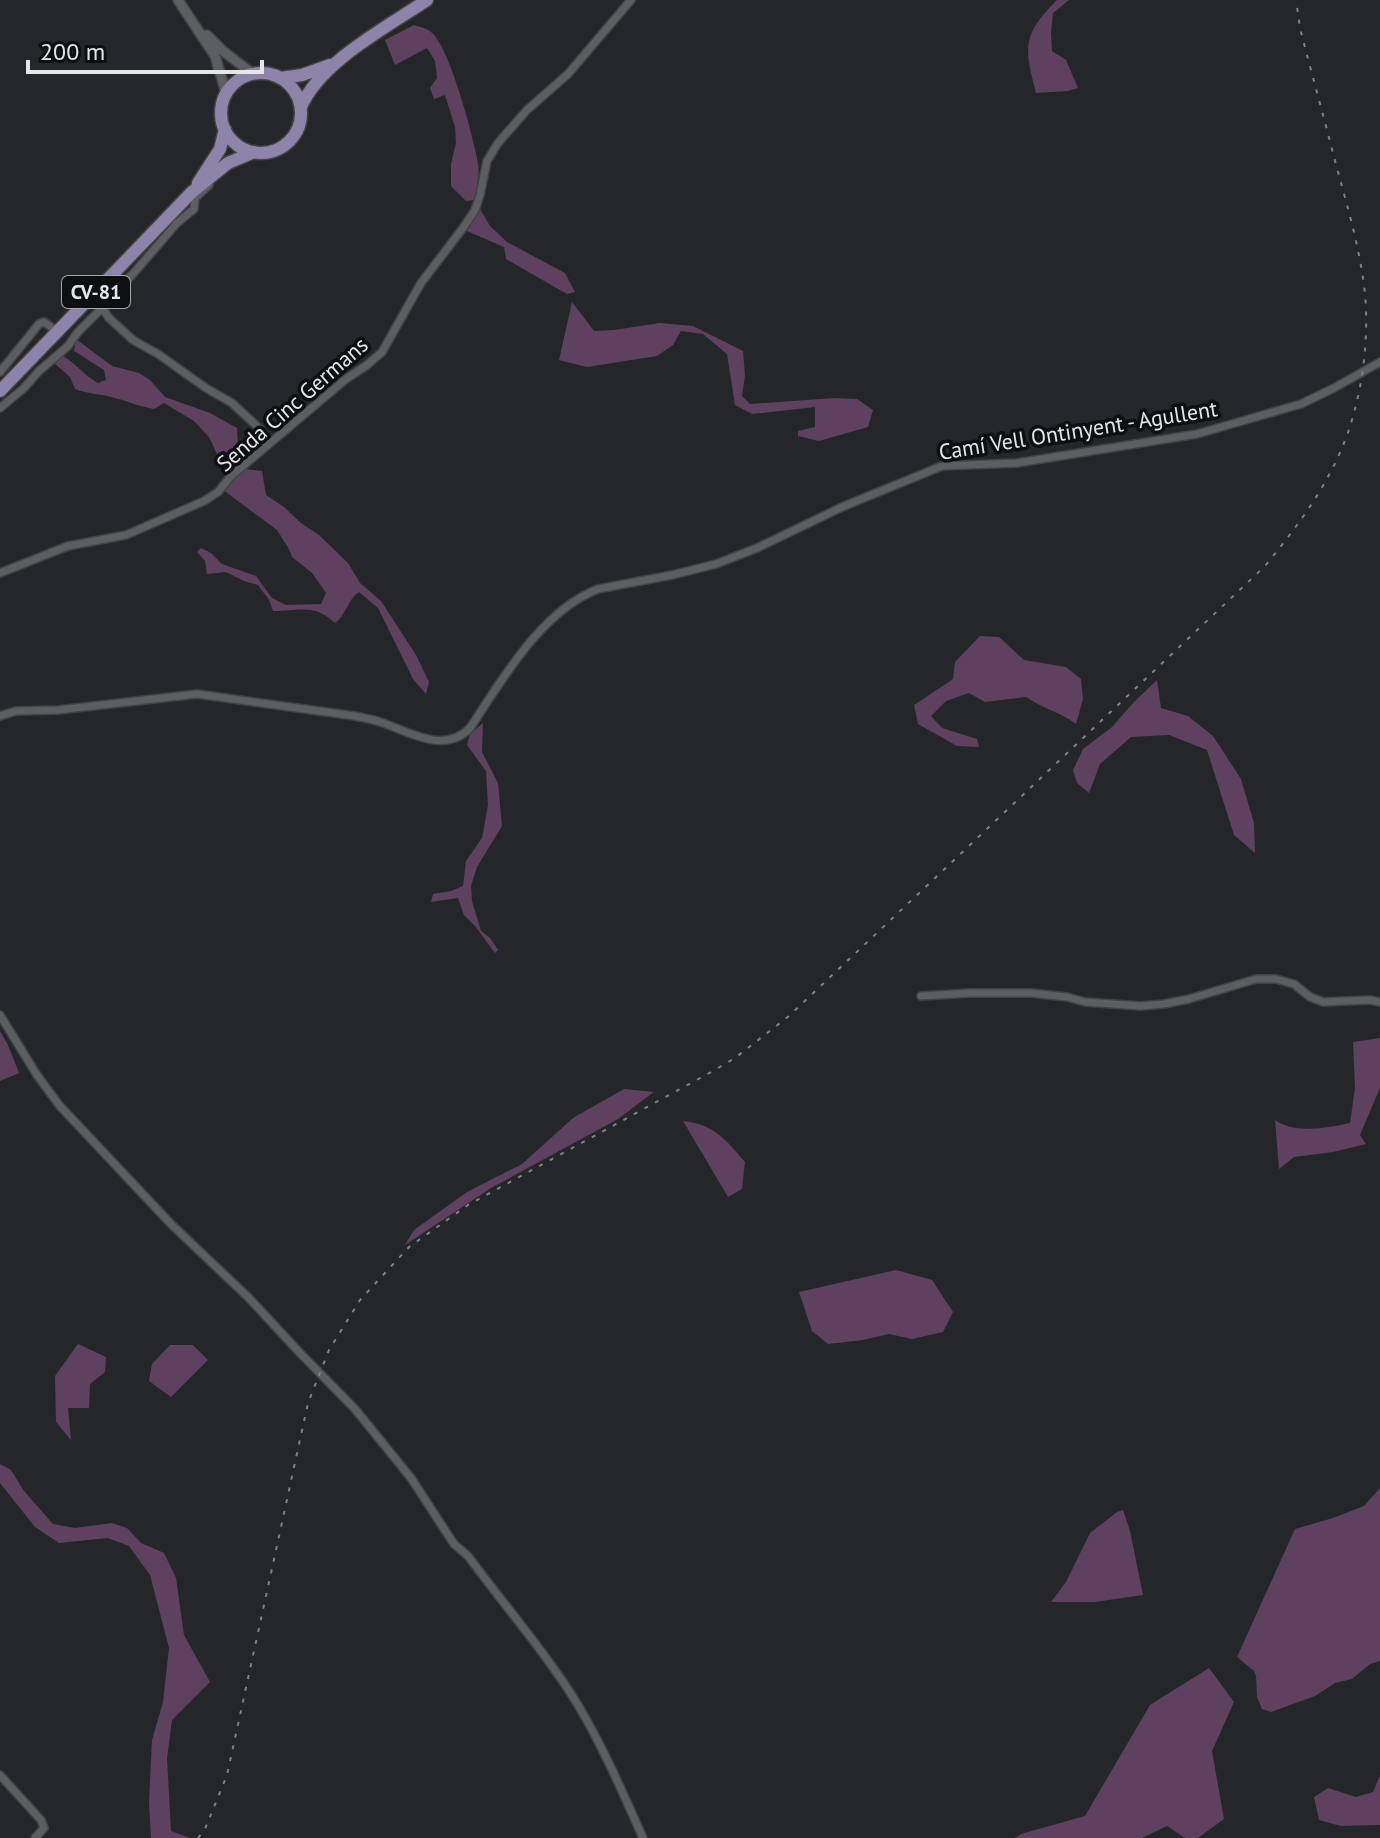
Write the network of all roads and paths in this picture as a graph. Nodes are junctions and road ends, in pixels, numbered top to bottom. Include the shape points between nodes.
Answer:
1 (178, 0) edge
2 (427, 0) edge
3 (631, 0) edge
4 (195, 24) junction
5 (333, 64) junction
6 (253, 74) junction
7 (280, 78) junction
8 (226, 93) junction
9 (301, 107) junction
10 (225, 129) junction
11 (254, 152) junction
12 (228, 163) junction
13 (192, 192) junction
14 (102, 308) junction
15 (51, 327) dead end
16 (59, 337) dead end
17 (68, 346) junction
18 (1380, 362) edge
19 (0, 372) edge
20 (0, 391) edge
21 (0, 408) edge
22 (270, 443) junction
23 (0, 573) edge
24 (0, 716) edge
25 (921, 996) dead end
26 (1380, 1002) edge
27 (0, 1015) edge
28 (0, 1775) edge
29 (35, 1838) edge
30 (643, 1838) edge

1 - 4 street
2 - 5 main road, CV-81
3 - 22 street, Senda Cinc Germans via 568,74 495,147 475,210 421,283 385,347
4 - 6 street
4 - 8 street via 215,56
5 - 7 main road, CV-81
5 - 9 main road, CV-81
6 - 7 main road, CV-81
6 - 8 main road
7 - 9 main road
8 - 10 main road, CV-81 via 221,117
9 - 11 main road, CV-81 via 289,142 266,153
10 - 11 main road via 242,148
10 - 13 main road, CV-81 via 220,149
11 - 12 main road, CV-81
12 - 13 main road, CV-81
12 - 14 street via 195,198 194,209
13 - 20 main road, CV-81
14 - 17 street
14 - 22 street via 133,340 232,403
15 - 19 street via 39,324
16 - 17 street
17 - 21 street
18 - 24 street, Camí Vell Ontinyent - Agullent via 1301,404 1197,434 1017,463 942,466 716,564 588,593 553,617 458,737 428,740 355,716 197,694
22 - 23 street, Senda Cinc Germans via 204,501 126,535 68,546
25 - 26 street via 1031,993 1141,1006 1276,979 1323,1002
27 - 30 street via 59,1105 355,1409 411,1478 454,1544 536,1643 578,1706
28 - 29 street via 41,1820 44,1828

